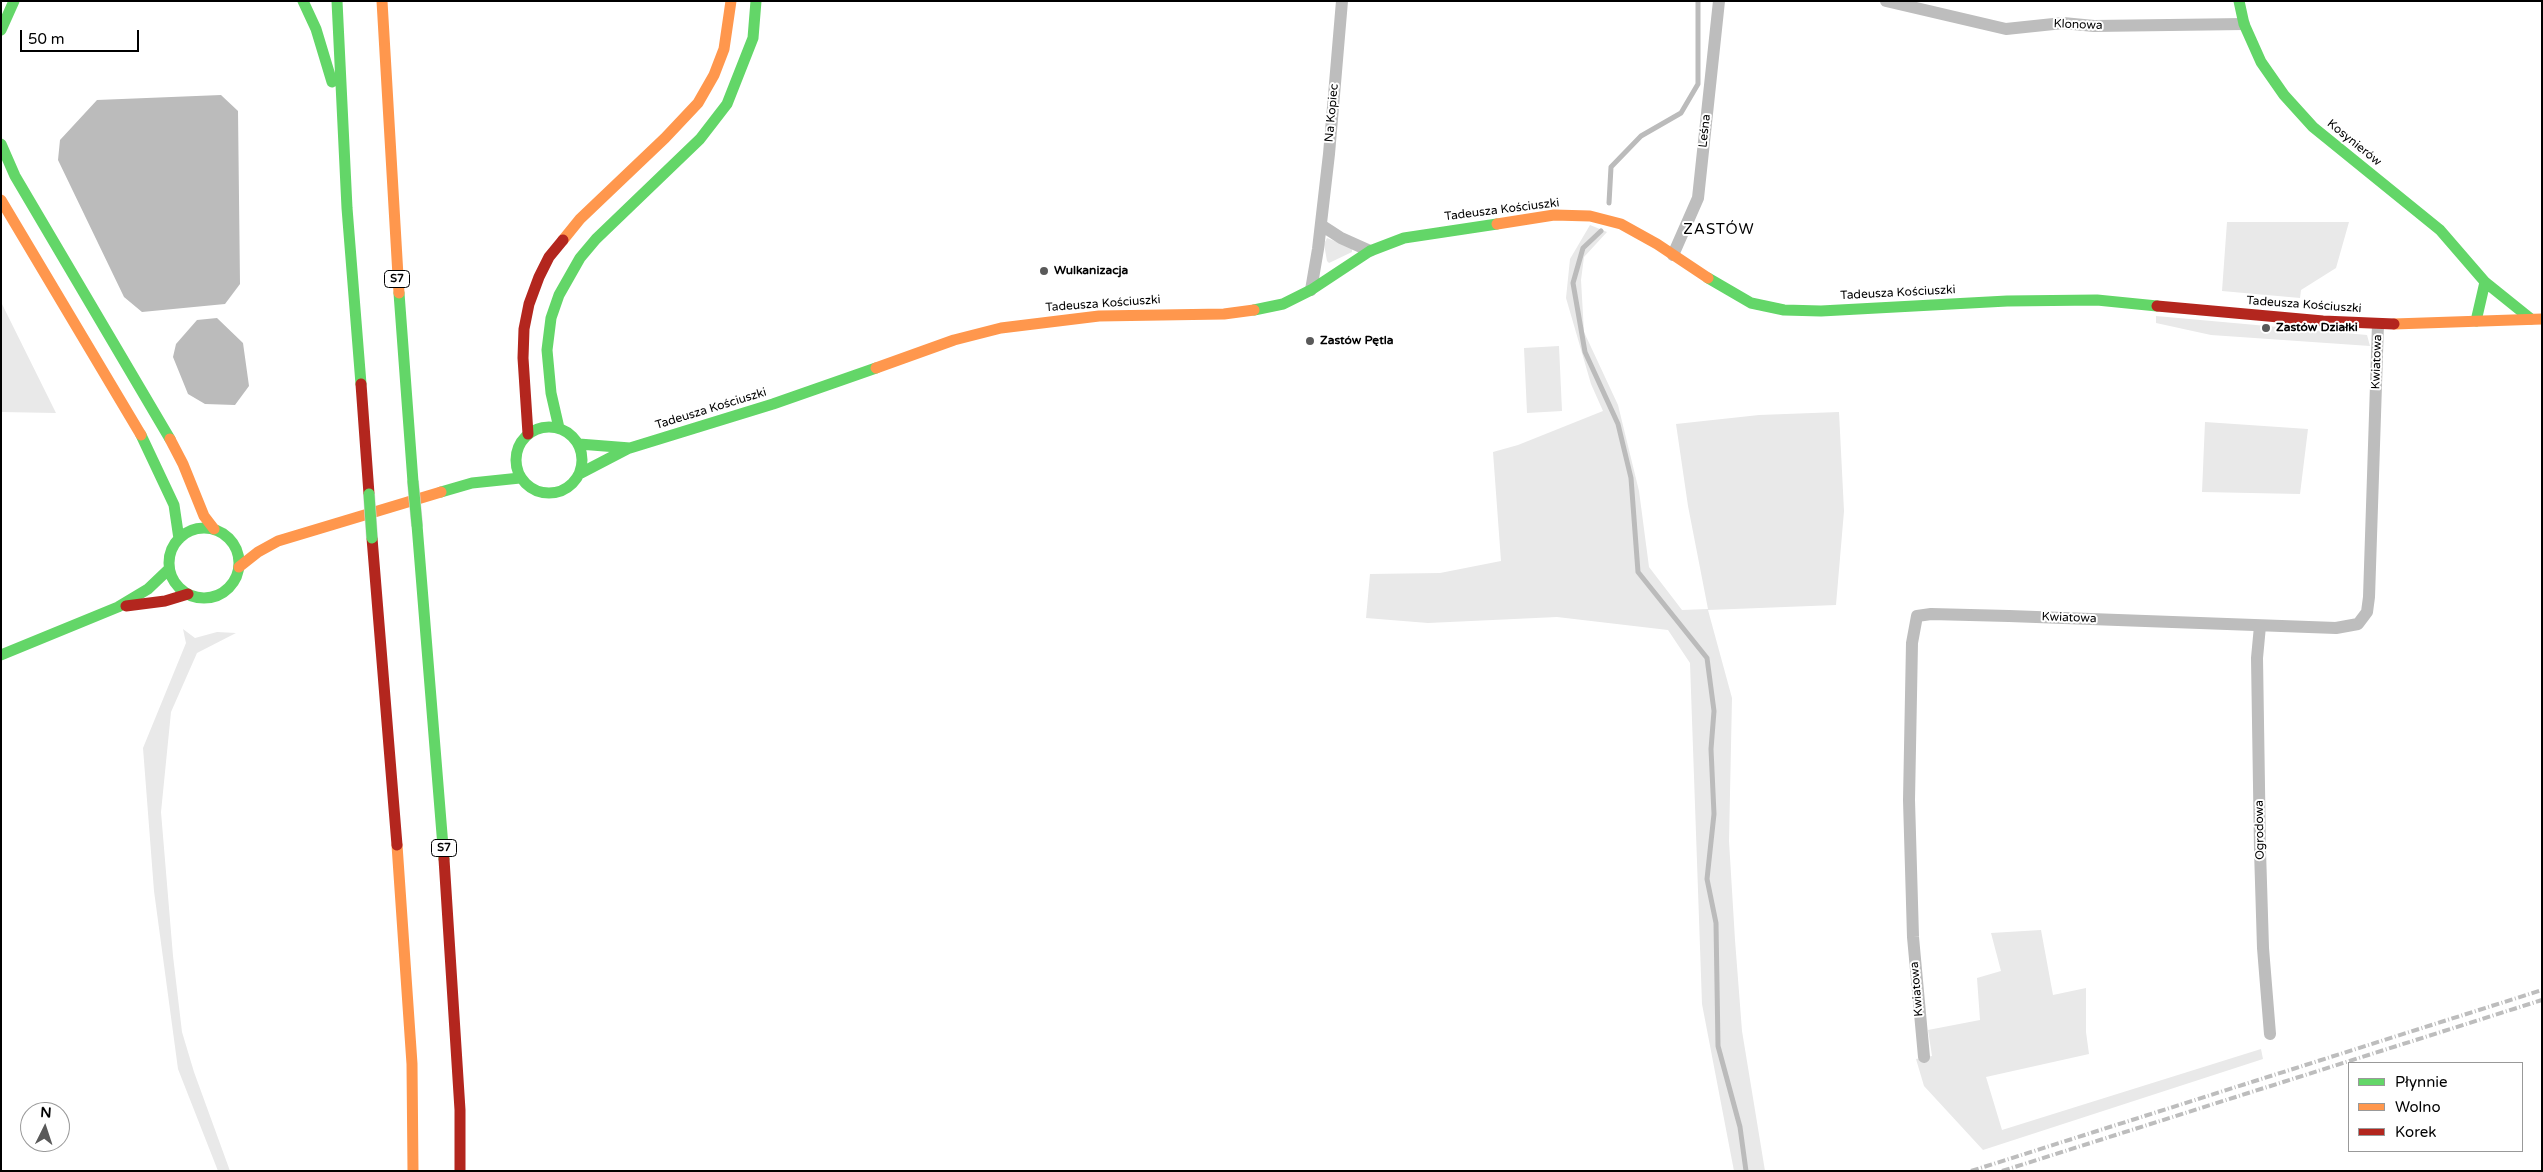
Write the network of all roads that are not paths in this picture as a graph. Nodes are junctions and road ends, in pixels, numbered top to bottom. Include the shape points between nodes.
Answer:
1 (14, 1) edge
2 (303, 1) edge
3 (337, 1) edge
4 (382, 1) edge
5 (394, 1) edge
6 (731, 1) edge
7 (756, 1) edge
8 (1342, 1) edge
9 (1719, 1) edge
10 (1886, 1) edge
11 (2239, 1) edge
12 (2244, 24) junction
13 (1, 30) edge
14 (385, 76) junction
15 (342, 120) junction
16 (1, 144) edge
17 (1, 200) edge
18 (1321, 225) junction
19 (1370, 252) junction
20 (1673, 255) junction
21 (2485, 282) junction
22 (1311, 290) junction
23 (2536, 319) edge
24 (2476, 321) junction
25 (2378, 324) junction
26 (558, 428) junction
27 (528, 434) junction
28 (579, 444) junction
29 (630, 448) junction
30 (506, 465) junction
31 (581, 473) junction
32 (520, 478) junction
33 (472, 482) junction
34 (214, 529) junction
35 (179, 539) junction
36 (232, 541) junction
37 (278, 541) junction
38 (239, 567) junction
39 (169, 569) junction
40 (188, 594) junction
41 (118, 607) junction
42 (2260, 626) junction
43 (1, 655) edge
44 (2270, 1034) dead end
45 (1924, 1057) dead end
46 (413, 1171) edge
47 (460, 1171) edge

1 - 13 main road
2 - 15 main road via 316,29
3 - 15 main road
4 - 14 main road, S7
5 - 14 main road
6 - 27 main road via 724,49 698,103 580,219 550,257 539,278 524,329
7 - 26 main road via 747,58 727,104 700,139 596,239 580,258 559,295 551,318 547,350
8 - 18 street, Na Kopiec
9 - 20 street, Leśna via 1698,198
10 - 12 street, Klonowa via 2006,29 2062,23 2094,26
11 - 12 main road, Kosynierów
12 - 21 main road, Kosynierów via 2261,62 2284,95 2313,127 2440,230
14 - 47 main road, S7, bridge via 413,482 448,904 460,1110
15 - 46 main road, bridge via 403,921 412,1064
16 - 34 main road via 15,176 162,423 204,516
17 - 35 main road via 150,450 174,505
18 - 19 street
18 - 22 street, Na Kopiec
19 - 20 main road, Tadeusza Kościuszki via 1404,238 1512,220 1572,215 1621,224
19 - 22 main road, Tadeusza Kościuszki
20 - 25 main road, Tadeusza Kościuszki via 1732,294 1751,303 1784,310 2097,300
21 - 23 main road, Kosynierów
21 - 24 main road
22 - 29 main road, Tadeusza Kościuszki via 1284,304 1265,309 1224,314 1099,316 1000,328 954,340 773,404
23 - 24 main road, Tadeusza Kościuszki
24 - 25 main road, Tadeusza Kościuszki
25 - 42 street, Kwiatowa via 2367,612 2358,624 2346,627
26 - 27 main road via 539,428
26 - 28 main road
27 - 30 main road
28 - 29 main road, Tadeusza Kościuszki
28 - 31 main road
29 - 31 main road, Tadeusza Kościuszki
30 - 32 main road
30 - 33 main road
31 - 32 main road via 569,487 552,494 534,491
32 - 33 main road
33 - 37 main road
34 - 35 main road via 191,531
34 - 36 main road
35 - 39 main road
36 - 37 main road
36 - 38 main road via 238,553
37 - 38 main road
38 - 40 main road via 231,584 216,595 206,598
39 - 40 main road via 173,580
39 - 41 main road via 148,589
40 - 41 main road via 165,601
41 - 43 main road
42 - 44 street, Ogrodowa via 2257,658 2260,850
42 - 45 street, Kwiatowa via 2218,622 1917,616 1912,644 1909,819 1913,937

